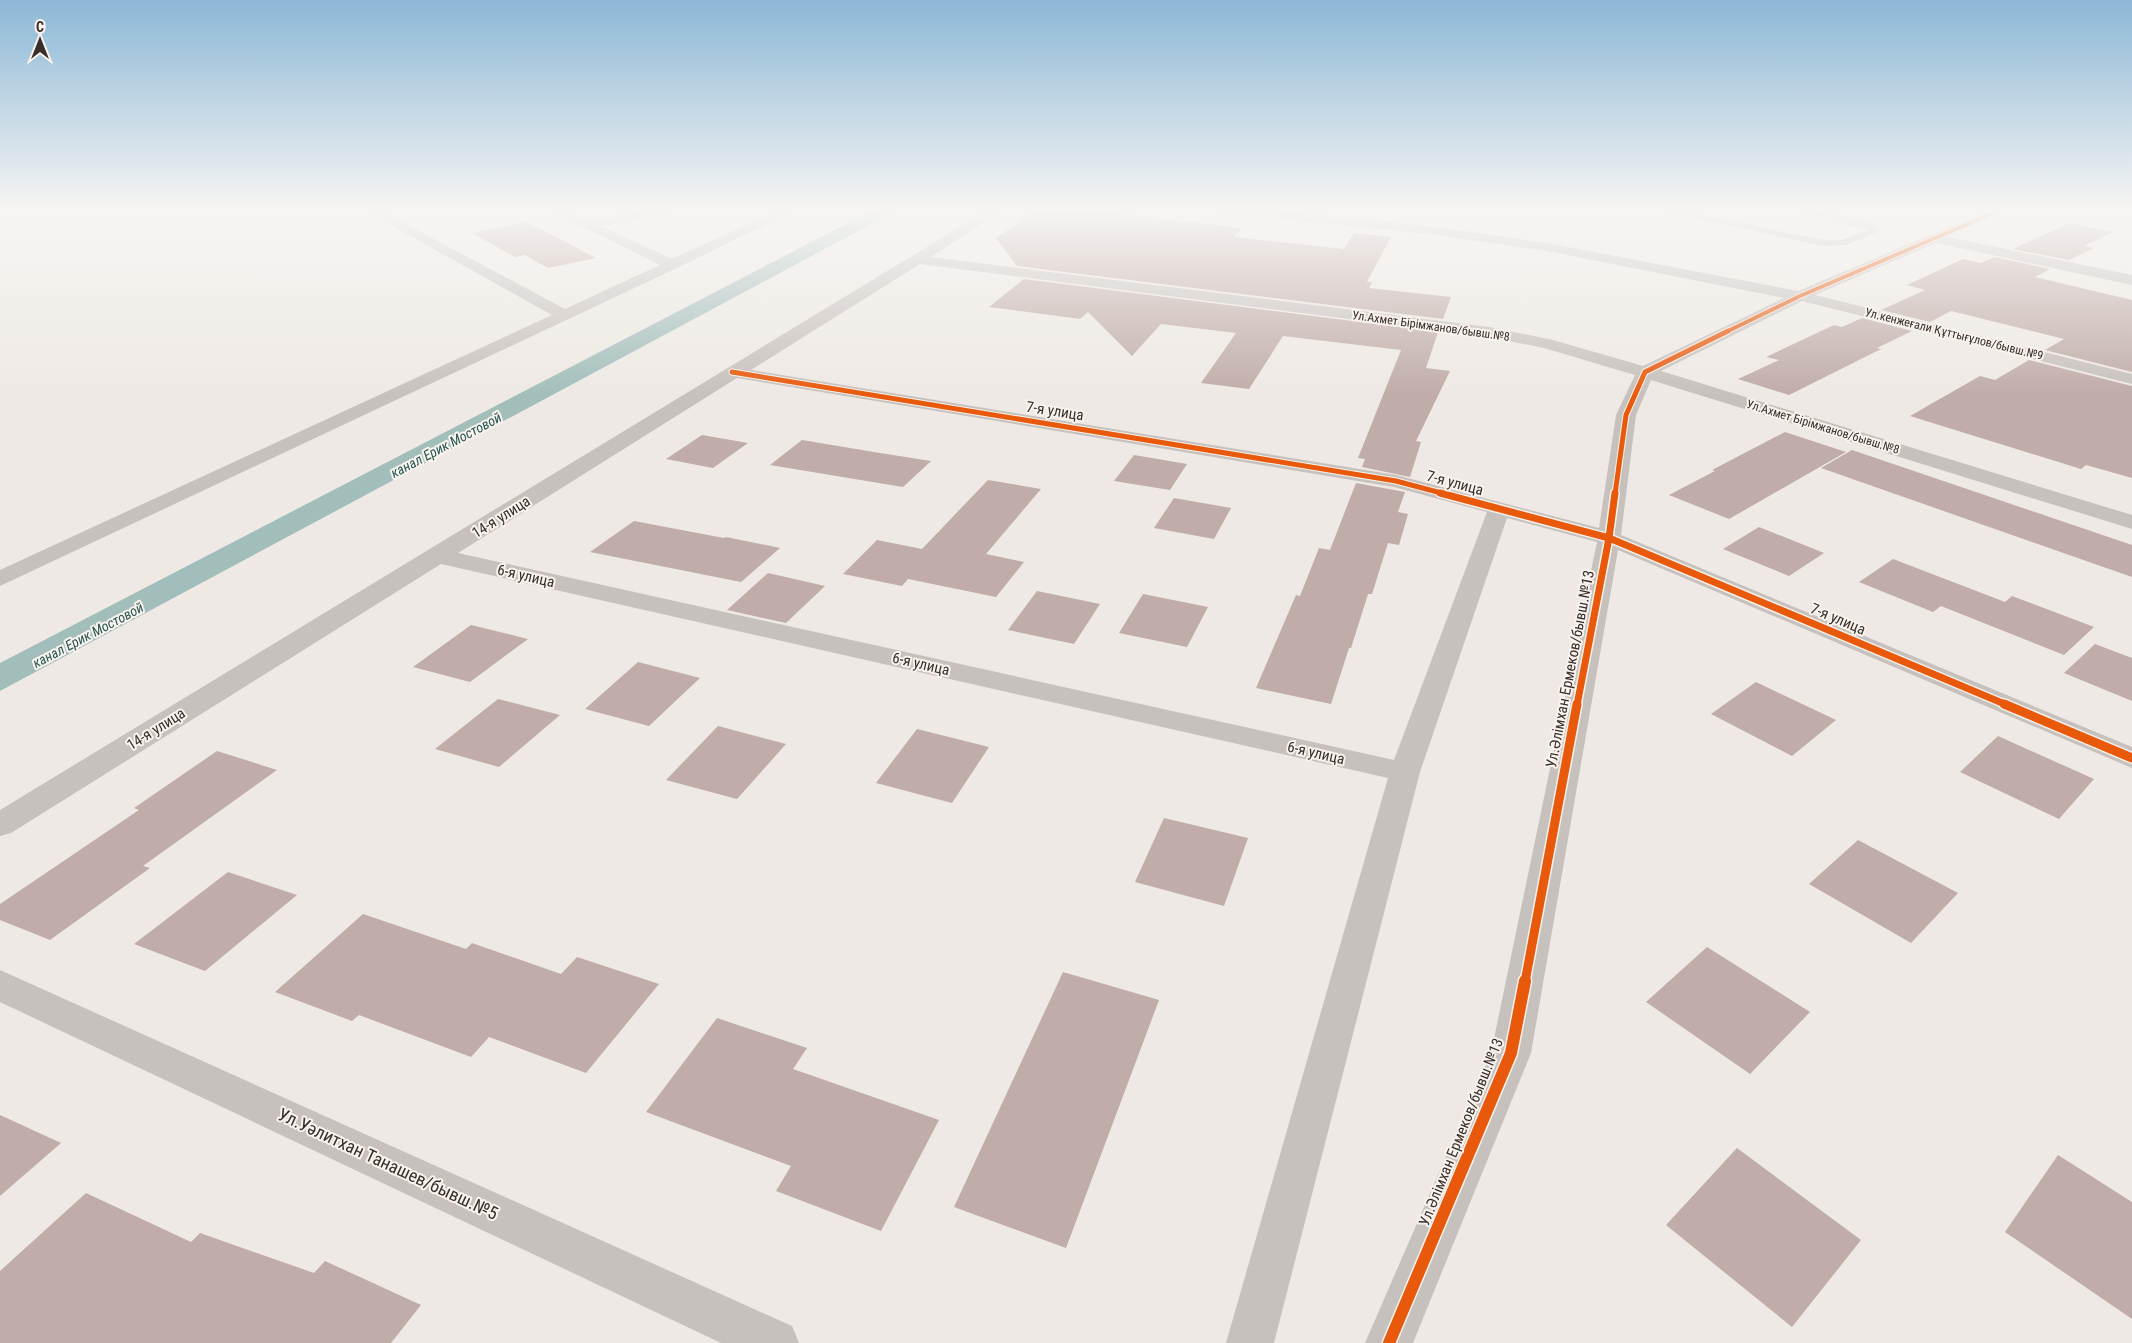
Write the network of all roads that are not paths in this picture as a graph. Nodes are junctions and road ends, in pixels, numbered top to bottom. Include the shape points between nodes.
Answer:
1 (482, 271) edge
2 (660, 271) edge
3 (898, 271) edge
4 (1008, 271) edge
5 (1669, 271) edge
6 (1861, 271) edge
7 (2088, 271) edge
8 (2132, 280) edge
9 (1800, 296) junction
10 (564, 315) junction
11 (732, 372) junction
12 (1645, 372) junction
13 (2132, 379) edge
14 (1499, 509) junction
15 (2132, 522) edge
16 (1609, 538) junction
17 (438, 556) junction
18 (0, 579) edge
19 (2132, 758) edge
20 (1404, 772) junction
21 (0, 825) edge
22 (0, 985) edge
23 (776, 1343) edge
24 (1250, 1343) edge
25 (1388, 1343) edge

1 - 10 street
2 - 10 street
3 - 11 street, 14-я улица
4 - 12 street, Ул.Ахмет Бірімжанов/бывш.№8 via 1489,332 1547,344
5 - 9 street, Ул.кенжеғали Құттығұлов/бывш.№9
6 - 9 street
7 - 8 street
9 - 12 street
9 - 13 street, Ул.кенжеғали Құттығұлов/бывш.№9
10 - 18 street
11 - 14 street, 7-я улица via 1396,481
11 - 17 street, 14-я улица
12 - 15 street, Ул.Ахмет Бірімжанов/бывш.№8
12 - 16 street, Ул.Әлімхан Ермеков/бывш.№13 via 1626,415
14 - 16 street, 7-я улица
14 - 20 street
16 - 19 street, 7-я улица
16 - 25 street, Ул.Әлімхан Ермеков/бывш.№13 via 1511,1053
17 - 20 street, 6-я улица
17 - 21 street, 14-я улица
20 - 24 street
22 - 23 street, Ул.Уәлитхан Танашев/бывш.№5

